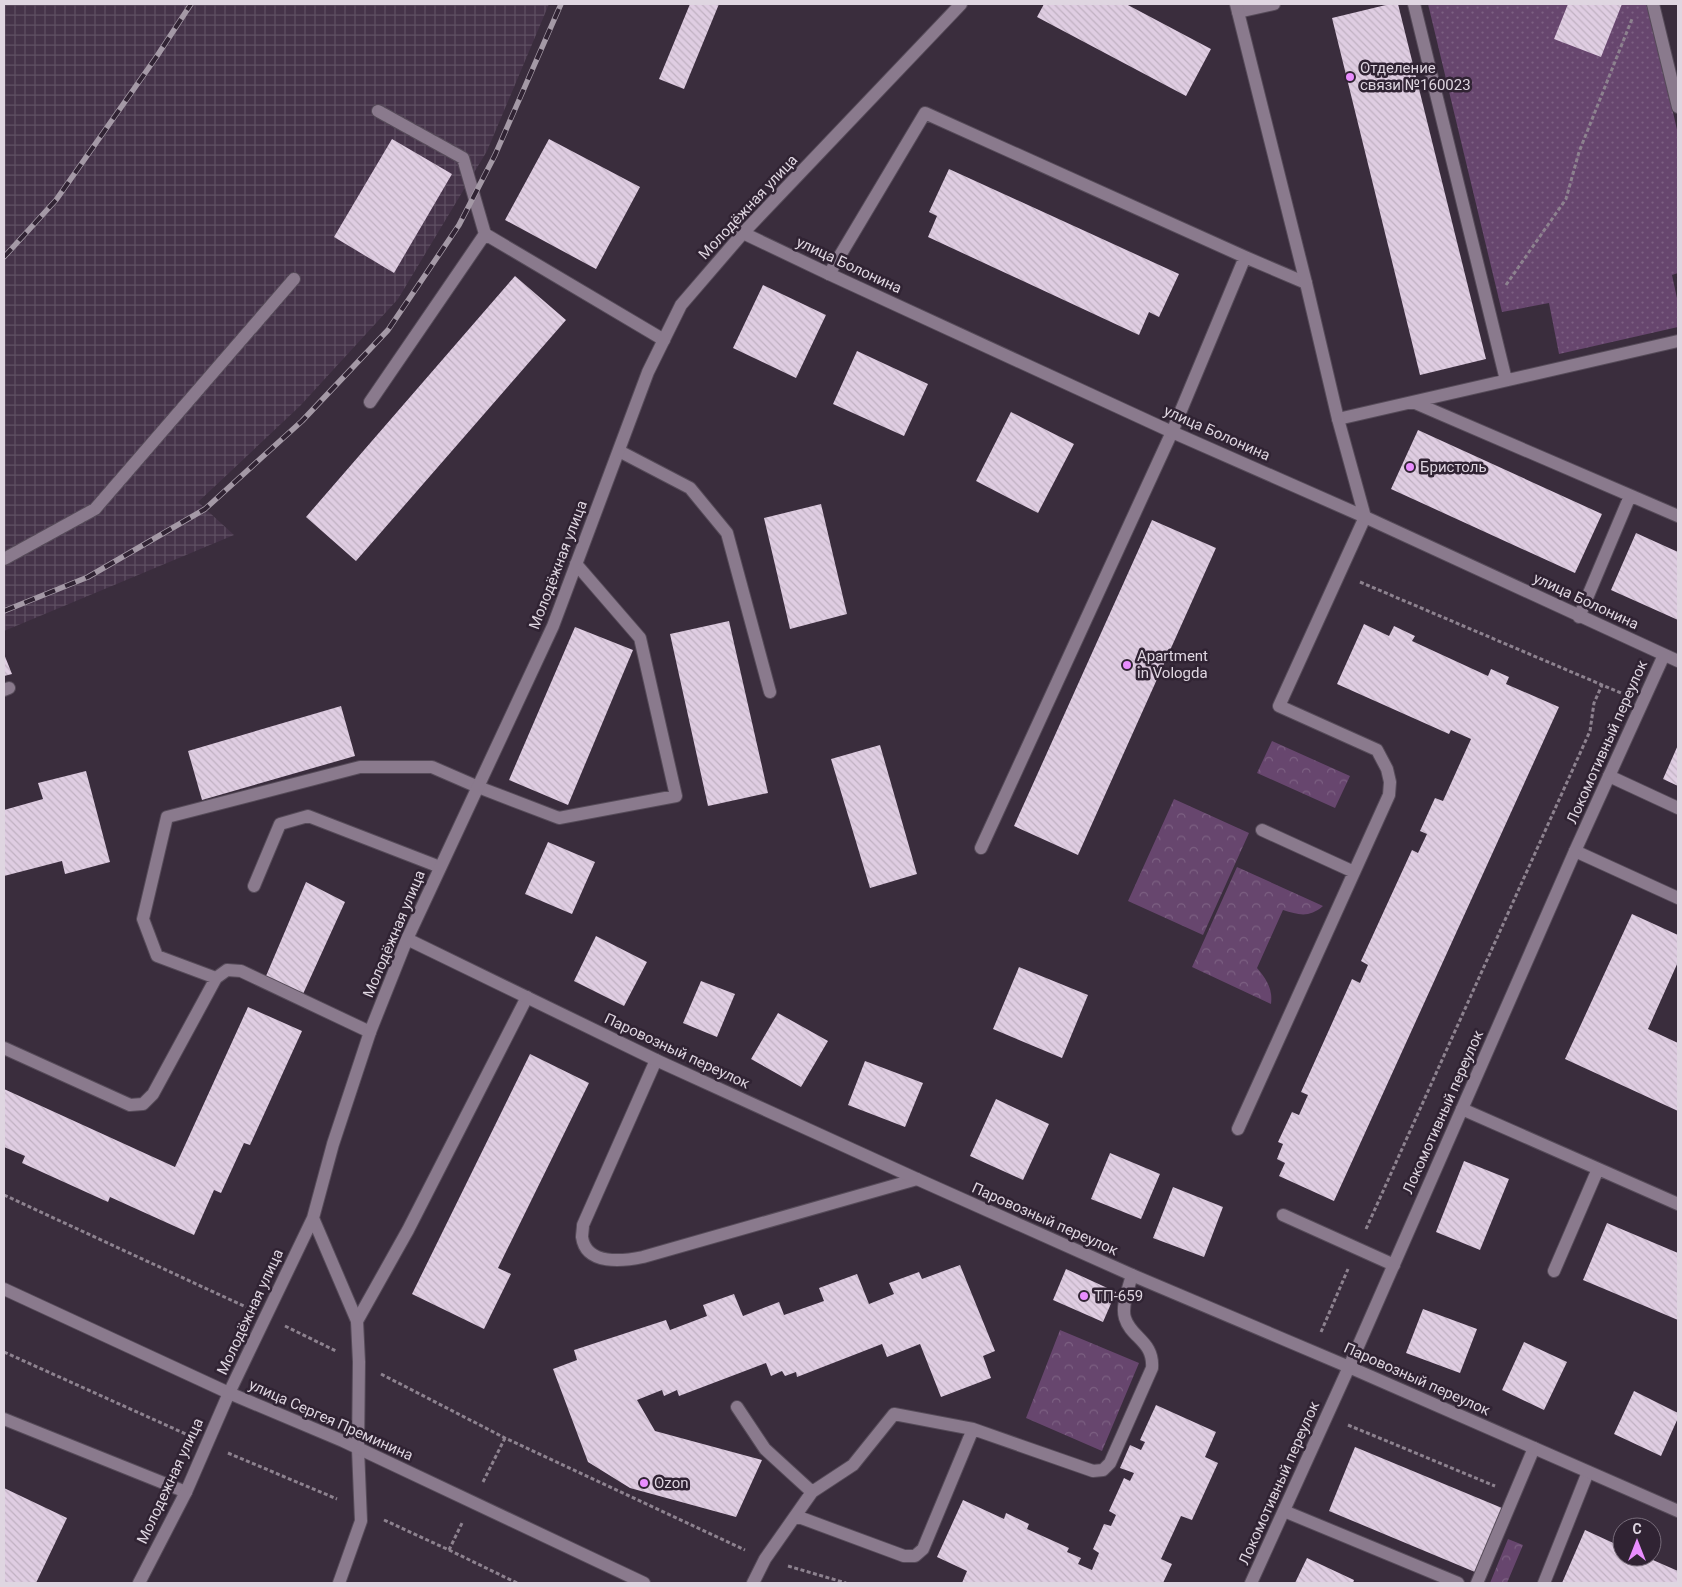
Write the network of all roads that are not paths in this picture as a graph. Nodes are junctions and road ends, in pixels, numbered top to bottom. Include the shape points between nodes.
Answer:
1 (961, 4) edge
2 (1274, 4) edge
3 (1414, 4) edge
4 (1654, 4) edge
5 (1237, 8) edge
6 (1678, 107) edge
7 (378, 110) dead end
8 (743, 233) junction
9 (485, 234) junction
10 (1245, 257) junction
11 (829, 274) junction
12 (294, 279) dead end
13 (1306, 283) junction
14 (664, 340) junction
15 (1678, 341) edge
16 (1506, 380) junction
17 (370, 402) dead end
18 (1414, 402) junction
19 (1338, 419) junction
20 (1172, 432) junction
21 (618, 451) junction
22 (1630, 496) junction
23 (1678, 516) edge
24 (1365, 517) junction
25 (4, 559) edge
26 (576, 564) junction
27 (1579, 617) junction
28 (1664, 655) junction
29 (1678, 661) edge
30 (770, 692) dead end
31 (1609, 776) junction
32 (478, 787) junction
33 (1678, 808) edge
34 (1262, 830) dead end
35 (981, 848) dead end
36 (1575, 851) junction
37 (440, 868) junction
38 (1354, 872) junction
39 (254, 886) dead end
40 (1678, 898) edge
41 (407, 939) junction
42 (216, 978) junction
43 (527, 997) junction
44 (370, 1032) junction
45 (4, 1048) edge
46 (656, 1060) junction
47 (1462, 1109) junction
48 (1238, 1129) dead end
49 (1598, 1168) junction
50 (917, 1179) junction
51 (1678, 1204) edge
52 (1283, 1215) dead end
53 (313, 1218) junction
54 (1394, 1265) junction
55 (1554, 1271) dead end
56 (1132, 1275) junction
57 (4, 1289) edge
58 (357, 1321) junction
59 (1349, 1367) junction
60 (230, 1392) junction
61 (737, 1407) dead end
62 (4, 1419) edge
63 (973, 1430) junction
64 (1534, 1448) junction
65 (358, 1449) junction
66 (1588, 1472) junction
67 (186, 1492) junction
68 (812, 1492) junction
69 (1284, 1511) junction
70 (1678, 1511) edge
71 (796, 1516) junction
72 (139, 1583) edge
73 (340, 1583) edge
74 (644, 1583) edge
75 (753, 1583) edge
76 (1251, 1583) edge
77 (1458, 1583) edge
78 (1477, 1583) edge
79 (1544, 1583) edge

1 - 8 street, Молодёжная улица
2 - 5 street
3 - 16 street
4 - 6 street
5 - 13 street
7 - 9 street via 463,158
8 - 11 street, улица Болонина
8 - 14 street, Молодёжная улица via 681,305
9 - 14 street
9 - 17 street
10 - 11 street via 926,113
10 - 13 street
10 - 20 street
11 - 20 street, улица Болонина
12 - 25 street via 95,509
13 - 19 street
14 - 21 street, Молодёжная улица via 648,372
15 - 16 street
16 - 18 street
18 - 19 street
18 - 22 street
19 - 24 street
20 - 24 street, улица Болонина
20 - 35 street
21 - 26 street, Молодёжная улица
21 - 30 street via 690,488 727,533
22 - 23 street
22 - 27 street
24 - 27 street, улица Болонина
24 - 38 street via 1279,706 1377,750 1383,759 1390,782 1389,795
26 - 32 street, Молодёжная улица via 553,626
26 - 32 street via 640,638 676,796 559,818
27 - 28 street, улица Болонина
28 - 29 street, улица Болонина
28 - 31 street, Локомотивный переулок
31 - 33 street
31 - 36 street, Локомотивный переулок
32 - 37 street, Молодёжная улица
32 - 42 street via 432,767 360,767 167,817 143,919 157,956
34 - 38 street
36 - 40 street
36 - 47 street, Локомотивный переулок
37 - 39 street via 308,816 280,824
37 - 41 street, Молодёжная улица
38 - 48 street
41 - 43 street, Паровозный переулок
41 - 44 street, Молодёжная улица
42 - 44 street via 227,970 241,971
42 - 45 street via 152,1094 143,1104 130,1105
43 - 46 street, Паровозный переулок
43 - 58 street via 408,1230
44 - 53 street, Молодёжная улица via 333,1144
46 - 50 street, Паровозный переулок
46 - 50 street via 583,1225 582,1238 596,1256 622,1261 644,1257
47 - 49 street
47 - 54 street, Локомотивный переулок
49 - 51 street
49 - 55 street
50 - 56 street, Паровозный переулок
52 - 54 street
53 - 58 street
53 - 60 street, Молодёжная улица
54 - 59 street, Локомотивный переулок
56 - 59 street, Паровозный переулок
56 - 63 street via 1124,1316 1150,1351 1152,1368 1110,1463 1103,1470 1093,1471
57 - 60 street, улица Сергея Преминина
58 - 65 street
59 - 64 street, Паровозный переулок
59 - 69 street, Локомотивный переулок
60 - 65 street, улица Сергея Преминина
60 - 67 street, Молодежная улица
61 - 68 street via 765,1449
62 - 67 street
63 - 68 street via 894,1414 853,1465
63 - 71 street via 923,1549 915,1556 904,1556
64 - 66 street, Паровозный переулок
64 - 78 street
65 - 73 street via 361,1521
65 - 74 street, улица Сергея Преминина
66 - 70 street, Паровозный переулок
66 - 79 street
67 - 72 street, Молодежная улица
68 - 71 street
69 - 76 street, Локомотивный переулок
69 - 77 street
71 - 75 street via 765,1559

